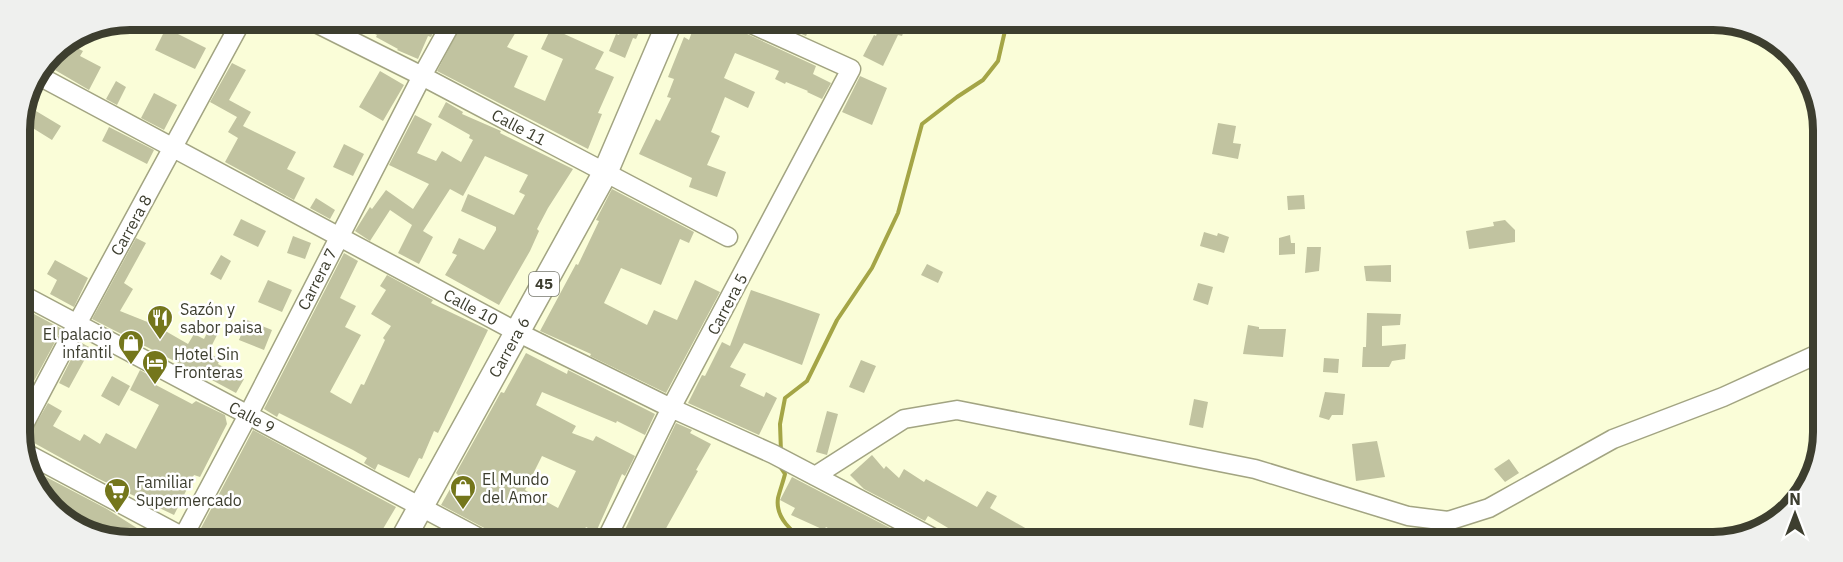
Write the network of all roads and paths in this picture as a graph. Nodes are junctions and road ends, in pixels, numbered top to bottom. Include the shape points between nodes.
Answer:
1 (237, 30) edge
2 (330, 30) edge
3 (447, 30) edge
4 (666, 30) edge
5 (764, 30) edge
6 (422, 75) junction
7 (45, 79) edge
8 (173, 147) junction
9 (605, 173) junction
10 (339, 236) junction
11 (728, 237) dead end
12 (30, 299) edge
13 (77, 324) junction
14 (517, 332) junction
15 (1813, 356) edge
16 (671, 408) junction
17 (30, 413) edge
18 (248, 415) junction
19 (33, 457) edge
20 (815, 476) junction
21 (421, 507) junction
22 (173, 532) edge
23 (187, 532) edge
24 (407, 532) edge
25 (468, 532) edge
26 (610, 532) edge
27 (922, 532) edge

1 - 8 street, Carrera 8
2 - 6 street, Calle 11
3 - 6 street, Carrera 7
4 - 9 main road, Carrera 6 / 45
5 - 16 street, Carrera 5 via 851,69
6 - 9 street, Calle 11
6 - 10 street, Carrera 7
7 - 8 street, Calle 10
8 - 10 street, Calle 10
8 - 13 street, Carrera 8
9 - 11 street, Calle 11
9 - 14 main road, Carrera 6 / 45
10 - 14 street, Calle 10
10 - 18 street, Carrera 7
12 - 13 street, Calle 9
13 - 17 street, Carrera 8
13 - 18 street, Calle 9
14 - 16 street, Calle 10
14 - 21 main road, Carrera 6 / 45
15 - 20 street via 1723,398 1613,439 1490,508 1448,521 1408,516 1255,469 957,410 904,419
16 - 20 street, Calle 10
16 - 26 street, Carrera 5
18 - 21 street, Calle 9
18 - 23 street, Carrera 7
19 - 22 street
20 - 27 street, Calle 10
21 - 24 main road, Carrera 6 / 45
21 - 25 street, Calle 9

